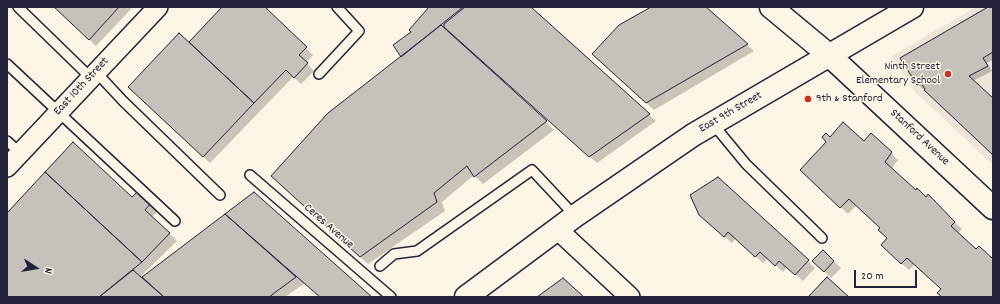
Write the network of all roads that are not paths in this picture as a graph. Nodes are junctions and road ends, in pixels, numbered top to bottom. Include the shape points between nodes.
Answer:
1 (18, 7) edge
2 (158, 7) edge
3 (337, 7) edge
4 (771, 7) edge
5 (912, 7) edge
6 (830, 56) junction
7 (7, 64) edge
8 (319, 74) dead end
9 (93, 75) junction
10 (58, 112) junction
11 (713, 124) junction
12 (11, 154) edge
13 (250, 175) dead end
14 (220, 195) dead end
15 (993, 208) edge
16 (575, 216) junction
17 (175, 221) dead end
18 (557, 229) junction
19 (822, 238) dead end
20 (380, 266) dead end
21 (391, 297) edge
22 (466, 297) edge
23 (630, 297) edge

1 - 9 lane
2 - 9 street, East 10th Street
3 - 8 lane via 360,31
4 - 6 main road, Stanford Avenue
5 - 6 main road, East 9th Street
6 - 11 main road, East 9th Street
6 - 15 main road, Stanford Avenue
7 - 10 lane
9 - 10 street, East 10th Street
9 - 14 lane
10 - 12 street, East 10th Street
10 - 17 lane
11 - 16 main road, East 9th Street
11 - 19 lane via 746,164
13 - 21 lane, Ceres Avenue
16 - 18 main road, East 9th Street
16 - 20 lane via 532,170 417,251 394,254
18 - 22 main road, East 9th Street
18 - 23 street

